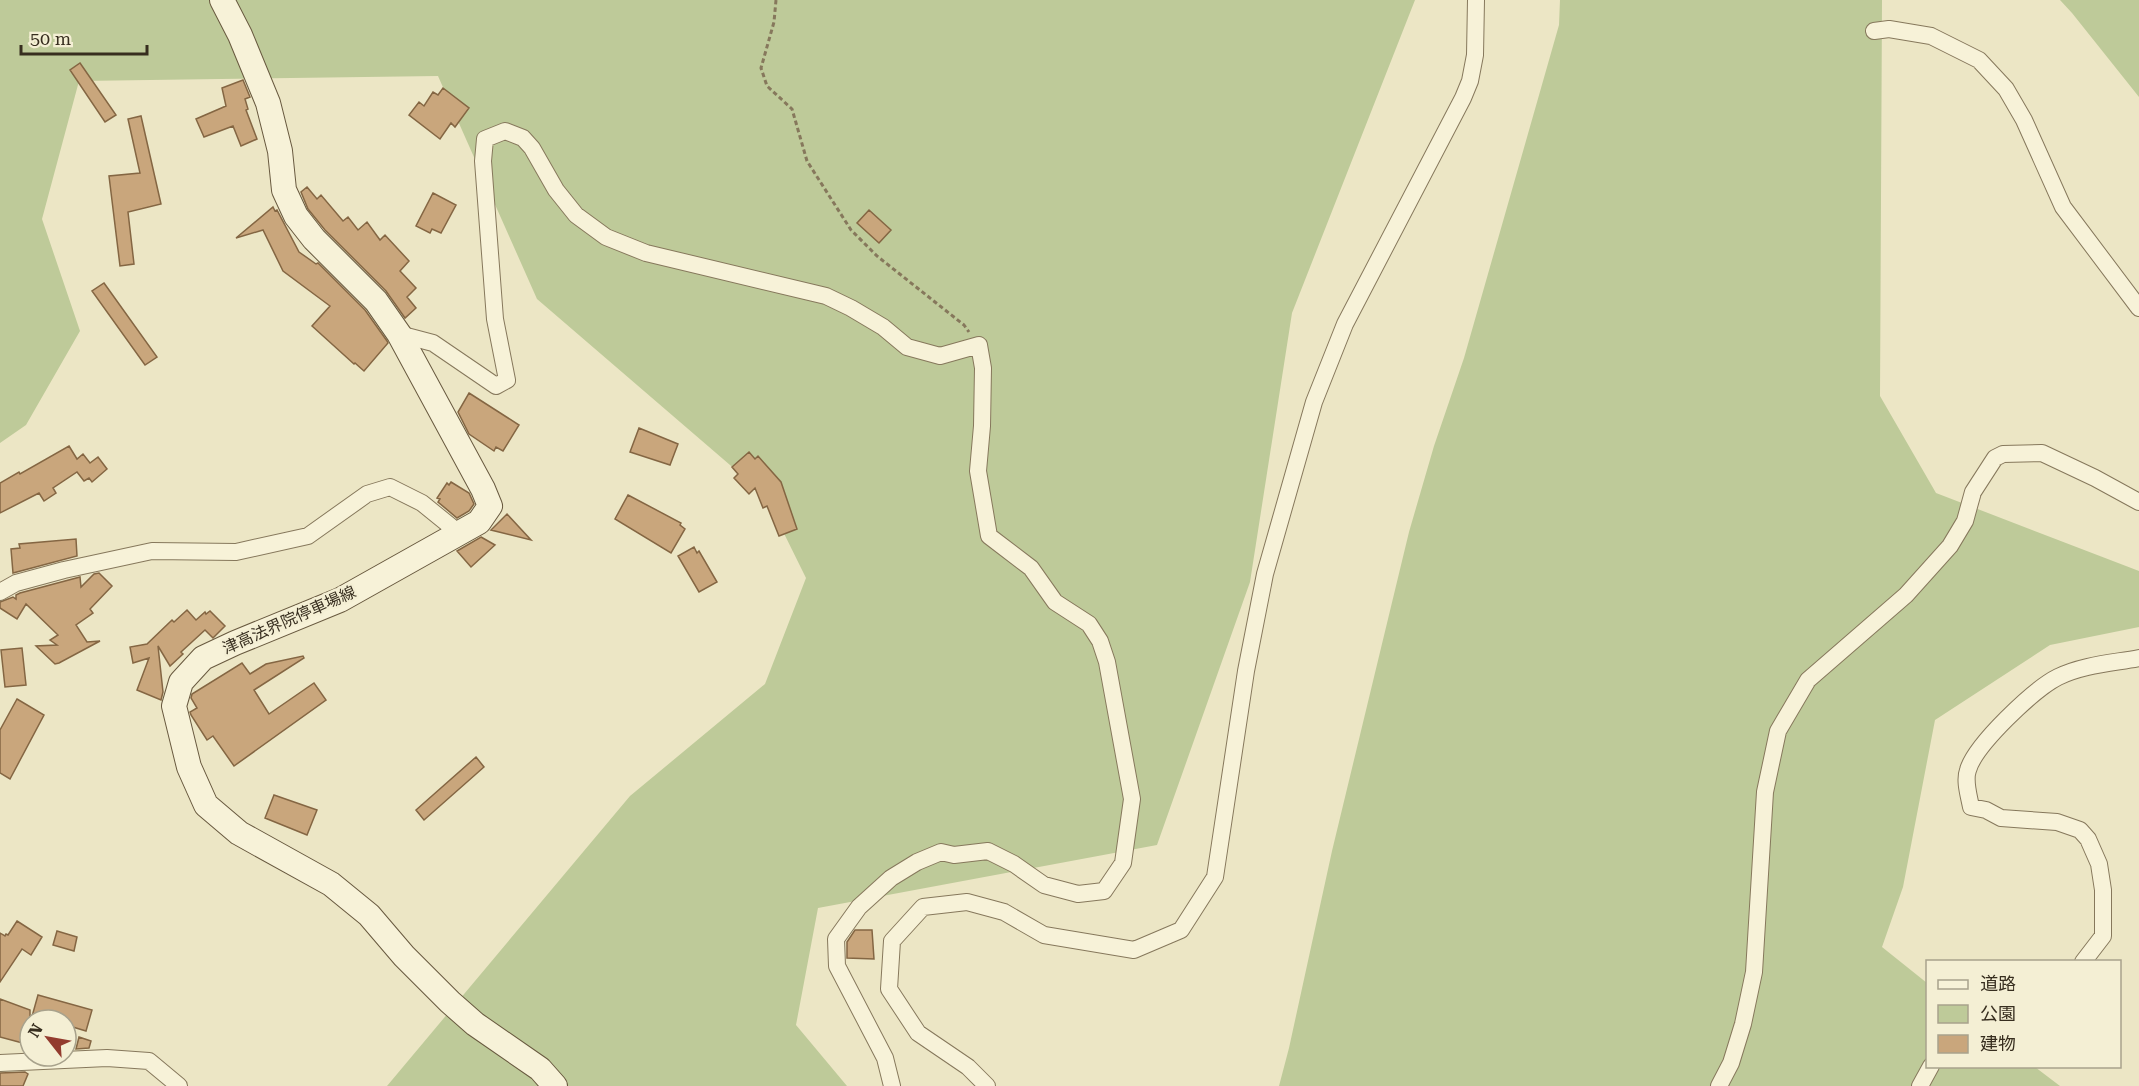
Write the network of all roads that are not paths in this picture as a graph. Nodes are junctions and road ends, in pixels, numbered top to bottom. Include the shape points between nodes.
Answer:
1 (222, 0) edge
2 (1476, 0) edge
3 (1874, 31) dead end
4 (2139, 308) edge
5 (399, 334) junction
6 (2139, 502) edge
7 (459, 533) junction
8 (0, 592) edge
9 (2139, 658) edge
10 (2085, 960) edge
11 (0, 1063) edge
12 (1930, 1068) edge
13 (179, 1086) edge
14 (555, 1086) edge
15 (892, 1086) edge
16 (987, 1086) edge
17 (1719, 1086) edge
18 (1920, 1086) edge

1 - 5 main road, 津高法界院停車場線 via 268,104 280,151 284,190 296,216 376,301
2 - 16 street via 1475,55 1470,81 1345,324 1314,402 1266,574 1246,671 1215,877 1181,930 1134,950 1044,935 1004,912 967,902 922,907 892,941 889,989 918,1033 968,1067
3 - 4 street via 1889,29 1931,36 1979,60 2006,89 2024,120 2063,207
5 - 7 main road, 津高法界院停車場線 via 490,506 479,522
5 - 15 street via 433,343 496,386 507,380 495,319 483,161 485,139 505,131 523,138 576,215 606,237 646,253 826,296 883,327 907,346 940,356 979,345 983,368 978,471 989,536 1031,568 1055,602 1089,624 1101,640 1132,799 1123,863 1104,891 1078,894 1044,885 988,851 954,855 941,852 891,878 859,907 836,939 837,966 885,1058
6 - 17 street via 2042,453 2003,454 1995,458 1973,492 1965,521 1950,546 1905,595 1808,680 1778,731 1766,792 1754,972 1743,1024
7 - 8 street via 422,503 390,487 367,494 308,536 236,552 152,551 64,570 16,583
7 - 14 main road, 津高法界院停車場線 via 340,600 203,658 182,682 174,706 189,767 206,806 239,833 346,896 369,915 450,1002 540,1069
9 - 10 street via 2080,669 2056,678 1984,742 1968,770 1971,807 2001,818 2057,822 2080,830 2088,838 2099,864 2103,890 2103,936
11 - 13 street via 107,1058 149,1061
12 - 18 street

